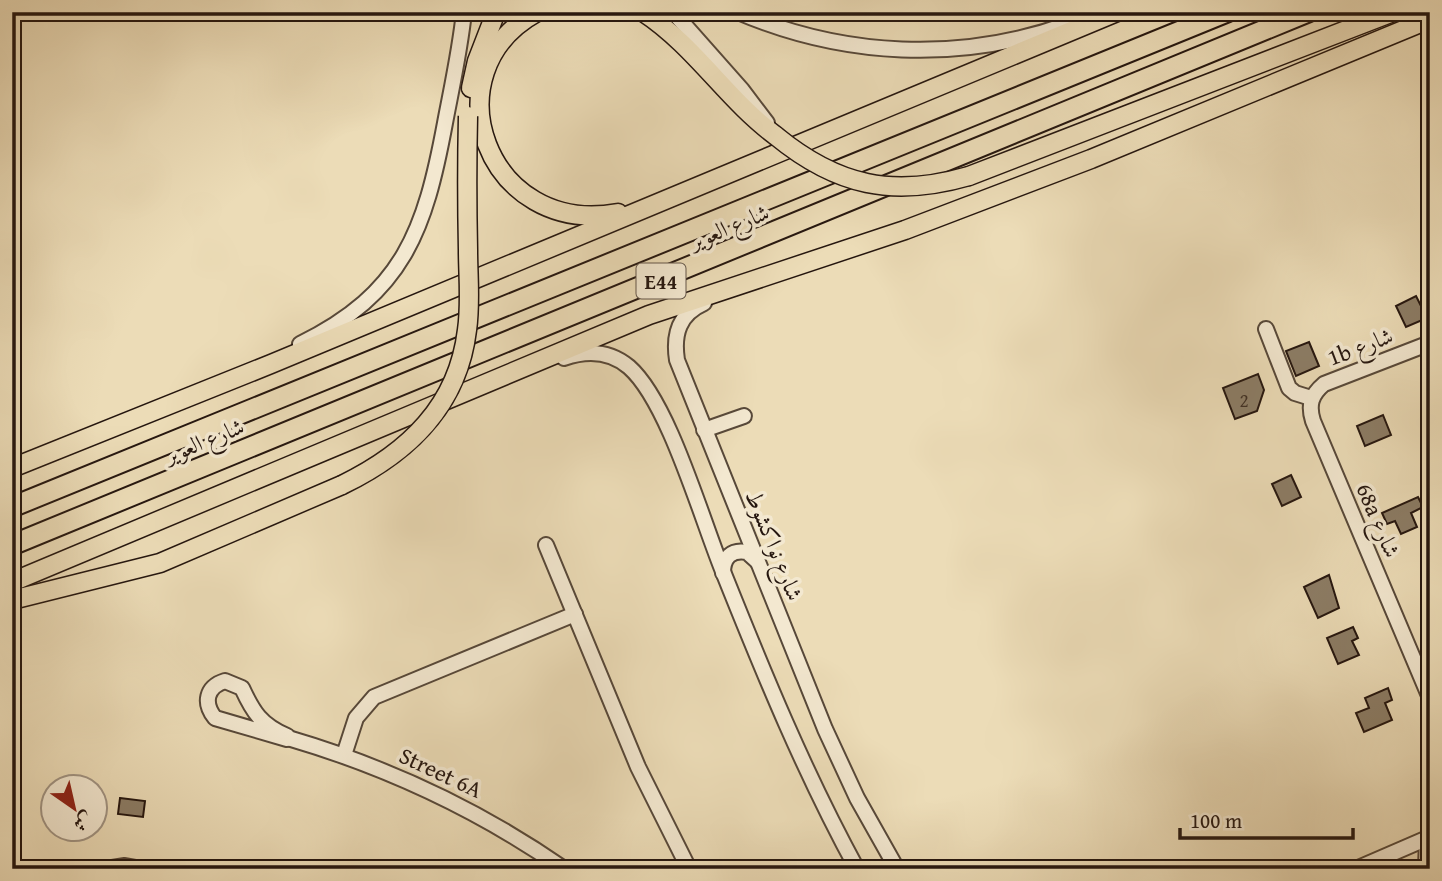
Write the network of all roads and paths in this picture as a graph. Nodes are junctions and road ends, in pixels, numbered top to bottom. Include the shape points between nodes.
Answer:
1 (464, 12) edge
2 (496, 12) edge
3 (537, 12) edge
4 (643, 12) edge
5 (673, 12) edge
6 (1099, 12) edge
7 (1117, 12) edge
8 (1227, 12) edge
9 (1308, 12) edge
10 (1393, 12) edge
11 (744, 14) edge
12 (1430, 19) edge
13 (776, 136) junction
14 (672, 197) junction
15 (766, 276) junction
16 (1266, 329) dead end
17 (1430, 343) edge
18 (503, 379) junction
19 (216, 385) junction
20 (1311, 398) junction
21 (744, 416) dead end
22 (704, 430) junction
23 (12, 468) edge
24 (12, 507) edge
25 (12, 545) edge
26 (546, 545) dead end
27 (758, 562) junction
28 (723, 573) junction
29 (12, 582) edge
30 (12, 600) edge
31 (575, 614) junction
32 (1428, 691) edge
33 (288, 738) junction
34 (344, 755) junction
35 (1428, 838) edge
36 (106, 869) edge
37 (142, 869) edge
38 (564, 869) edge
39 (689, 869) edge
40 (857, 869) edge
41 (897, 869) edge
42 (1356, 869) edge
43 (1426, 869) edge

1 - 19 street via 428,204 399,265 369,299 333,326
2 - 30 main road, bridge via 477,61 468,116 469,300 462,355 442,403 410,443 342,485 160,563
3 - 14 main road via 507,37 491,60 482,87 484,136 501,174 541,206 565,214 616,213
4 - 13 main road via 676,37
5 - 13 street
6 - 11 street via 1018,39 937,51 843,44 791,32
7 - 14 main road
8 - 24 highway, شارع العوير / E44
9 - 25 highway, شارع العوير / E44
10 - 13 main road, bridge via 935,186 866,185 803,158
12 - 15 main road via 1091,159 905,230
14 - 19 main road
15 - 18 main road via 649,315
15 - 22 street, شارع نواكشوط via 688,310 681,321 677,360
16 - 20 street via 1289,388
17 - 20 street, 1b شارع via 1332,380
18 - 28 street via 592,352 611,356 628,367 667,426
18 - 29 main road
19 - 23 main road
20 - 32 street, 68a شارع via 1312,421
21 - 22 street
22 - 27 street, شارع نواكشوط
26 - 31 street
27 - 28 street via 747,552 732,553
27 - 41 street, شارع نواكشوط via 825,729
28 - 40 street via 801,756
31 - 34 street via 374,697 356,718
31 - 39 street via 638,766
33 - 33 street, Street 6A via 258,718 239,685 225,681 210,691 208,705 218,720
33 - 34 street, Street 6A
34 - 38 street, Street 6A via 462,806
35 - 42 street
35 - 43 street
36 - 37 street

